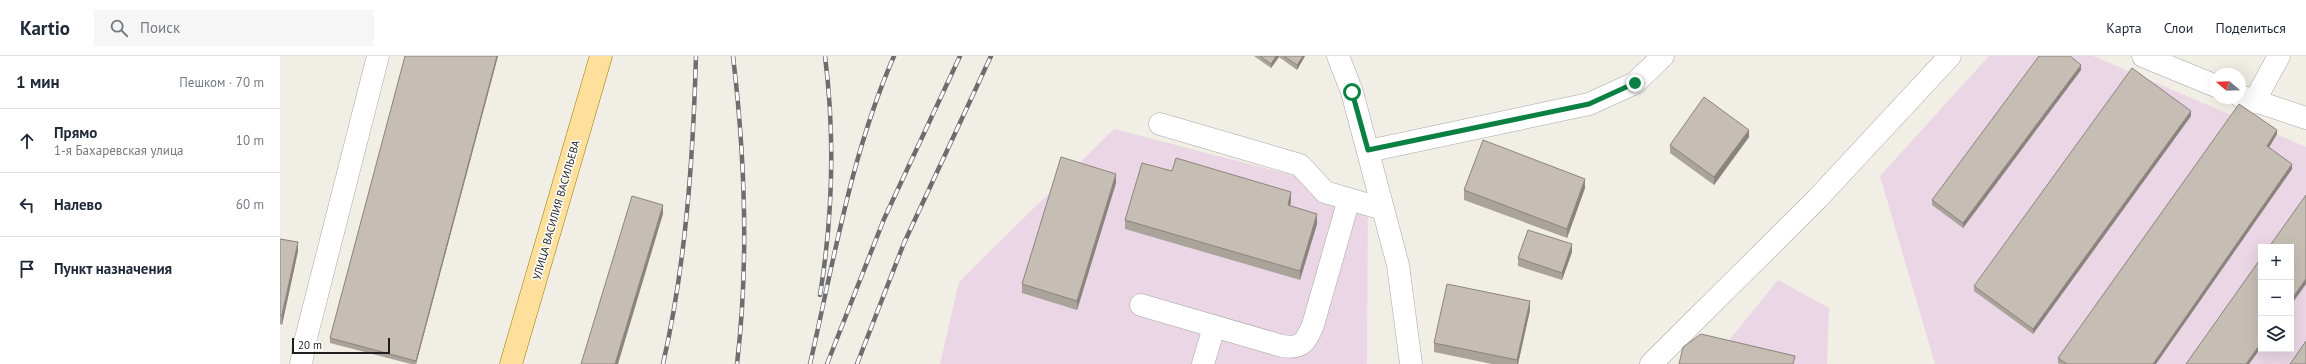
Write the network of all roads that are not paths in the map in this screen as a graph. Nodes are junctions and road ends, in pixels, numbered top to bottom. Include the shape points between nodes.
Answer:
1 (378, 56) edge
2 (601, 56) edge
3 (1338, 56) edge
4 (1663, 56) edge
5 (1950, 56) edge
6 (2144, 56) edge
7 (2278, 56) edge
8 (2210, 84) edge
9 (2247, 99) edge
10 (2306, 118) edge
11 (1160, 124) dead end
12 (1368, 150) junction
13 (1349, 199) junction
14 (1384, 208) junction
15 (1141, 305) dead end
16 (1214, 326) junction
17 (302, 364) edge
18 (512, 364) edge
19 (1203, 364) edge
20 (1411, 364) edge
21 (1651, 364) edge

1 - 17 street via 305,342
2 - 18 main road, УЛИЦА ВАСИЛИЯ ВАСИЛЬЕВА
3 - 12 street via 1352,92
4 - 12 street via 1635,83 1589,104
5 - 21 street via 1817,198
6 - 8 street
7 - 9 street
9 - 10 street
11 - 13 street via 1300,165 1325,192
12 - 14 street
13 - 14 street
13 - 16 street via 1313,325 1306,341 1294,348
14 - 20 street via 1398,265
15 - 16 street
16 - 19 street

